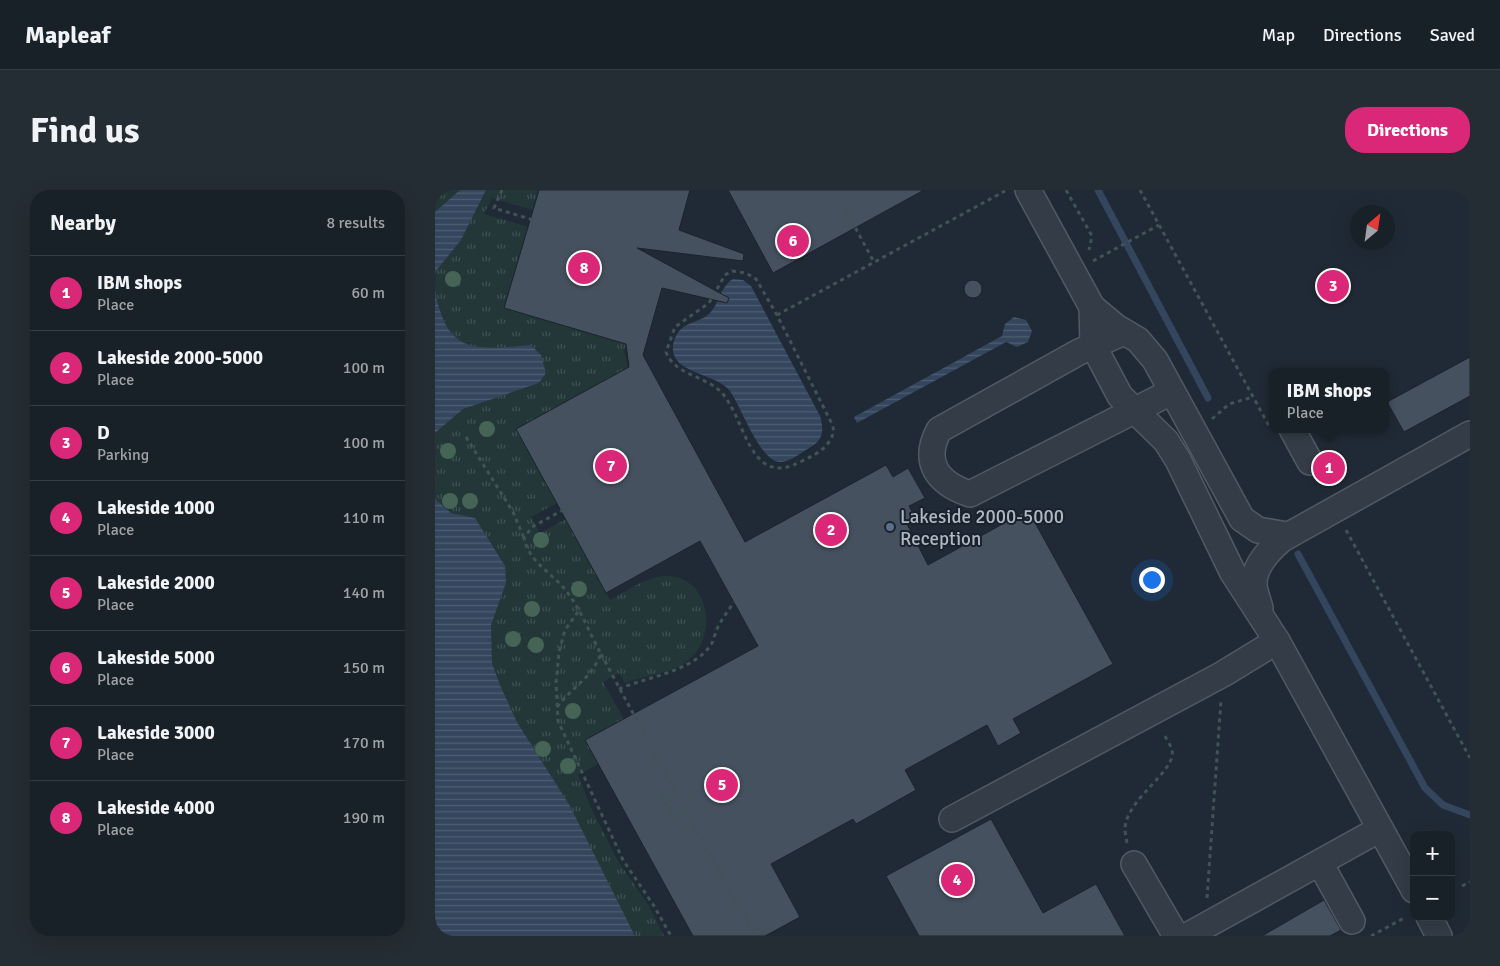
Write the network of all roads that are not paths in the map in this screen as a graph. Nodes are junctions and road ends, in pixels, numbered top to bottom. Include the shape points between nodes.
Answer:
1 (1028, 190) edge
2 (1092, 307) junction
3 (1124, 332) junction
4 (1093, 345) junction
5 (1171, 392) junction
6 (1135, 411) junction
7 (1295, 433) edge
8 (1470, 434) edge
9 (1310, 462) dead end
10 (1287, 536) junction
11 (1262, 615) junction
12 (1277, 641) junction
13 (952, 819) dead end
14 (1381, 830) junction
15 (1321, 863) junction
16 (1134, 864) road end
17 (1410, 883) edge
18 (1352, 921) dead end
19 (1422, 921) edge
20 (1176, 936) edge
21 (1187, 936) edge
22 (1439, 936) edge

1 - 2 lane
2 - 3 lane
2 - 4 lane
3 - 4 lane
3 - 5 lane via 1139,340 1155,360
4 - 6 lane via 1120,396
4 - 6 lane via 939,430 932,443 931,461 937,471 953,489 970,494
5 - 6 lane
5 - 10 lane via 1242,519 1258,530
6 - 11 lane via 1166,441 1197,496 1233,573
7 - 9 lane
8 - 10 lane
10 - 11 lane via 1269,550 1259,566 1254,584
11 - 12 lane
12 - 13 lane via 1223,674
12 - 14 lane
14 - 15 lane
14 - 17 lane
15 - 18 lane
15 - 21 lane
16 - 20 lane
19 - 22 lane

